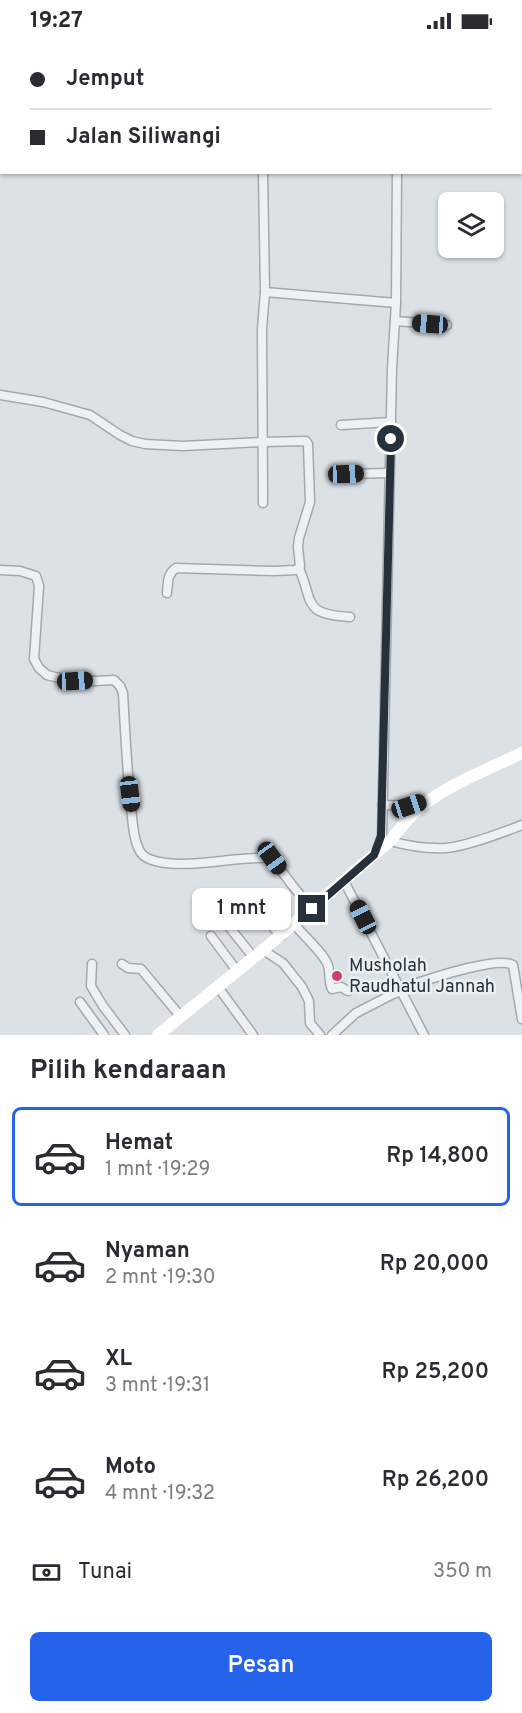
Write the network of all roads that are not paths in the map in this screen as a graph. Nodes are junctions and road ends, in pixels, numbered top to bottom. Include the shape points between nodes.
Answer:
1 (257, 42) edge
2 (263, 42) edge
3 (262, 174) edge
4 (397, 174) edge
5 (265, 292) junction
6 (396, 303) junction
7 (395, 321) junction
8 (447, 326) dead end
9 (0, 395) edge
10 (392, 422) junction
11 (341, 425) dead end
12 (262, 442) junction
13 (390, 473) junction
14 (346, 474) dead end
15 (263, 503) dead end
16 (299, 568) junction
17 (0, 570) edge
18 (167, 593) dead end
19 (350, 616) dead end
20 (522, 753) edge
21 (431, 799) junction
22 (382, 805) junction
23 (522, 825) edge
24 (390, 841) junction
25 (374, 855) junction
26 (347, 878) junction
27 (217, 898) dead end
28 (246, 899) dead end
29 (312, 909) junction
30 (294, 924) junction
31 (211, 936) dead end
32 (281, 936) junction
33 (259, 954) junction
34 (92, 964) dead end
35 (122, 964) dead end
36 (237, 971) junction
37 (218, 987) junction
38 (400, 990) junction
39 (348, 991) dead end
40 (80, 1002) dead end
41 (181, 1017) junction
42 (522, 1019) edge
43 (104, 1035) edge
44 (125, 1035) edge
45 (158, 1035) edge
46 (253, 1035) edge
47 (320, 1035) edge
48 (332, 1035) edge
49 (424, 1035) edge

1 - 2 street
3 - 5 street
4 - 6 street
5 - 6 street
5 - 12 street
6 - 7 street
7 - 8 street
7 - 10 street
9 - 12 street via 90,415 126,438 145,444
10 - 11 street
10 - 13 street
12 - 15 street
12 - 16 street via 302,440 308,444 310,502 299,538
13 - 14 street
13 - 22 street
16 - 18 street via 176,568 168,577
16 - 19 street via 312,607 335,616
17 - 29 street via 36,576 39,586 34,659 39,668 47,675 75,681 114,680 120,686 135,841 143,855 167,863 272,858
20 - 21 main road
21 - 22 street via 409,806
21 - 24 main road
22 - 25 street via 381,836
23 - 24 street via 448,848
24 - 25 main road
25 - 26 main road
26 - 29 main road
26 - 38 street
27 - 33 street via 226,923
28 - 32 street
29 - 30 main road
30 - 32 main road
30 - 39 street via 327,962 332,989 341,987
31 - 36 street
32 - 33 main road
33 - 36 main road
33 - 47 street via 283,963 302,987 309,1001 310,1023
34 - 44 street via 91,986
35 - 41 street via 141,969
36 - 37 main road
37 - 41 main road
37 - 46 street
38 - 42 street via 491,963 508,963 513,965
38 - 48 street via 356,1013
38 - 49 street
40 - 43 street
41 - 45 main road

